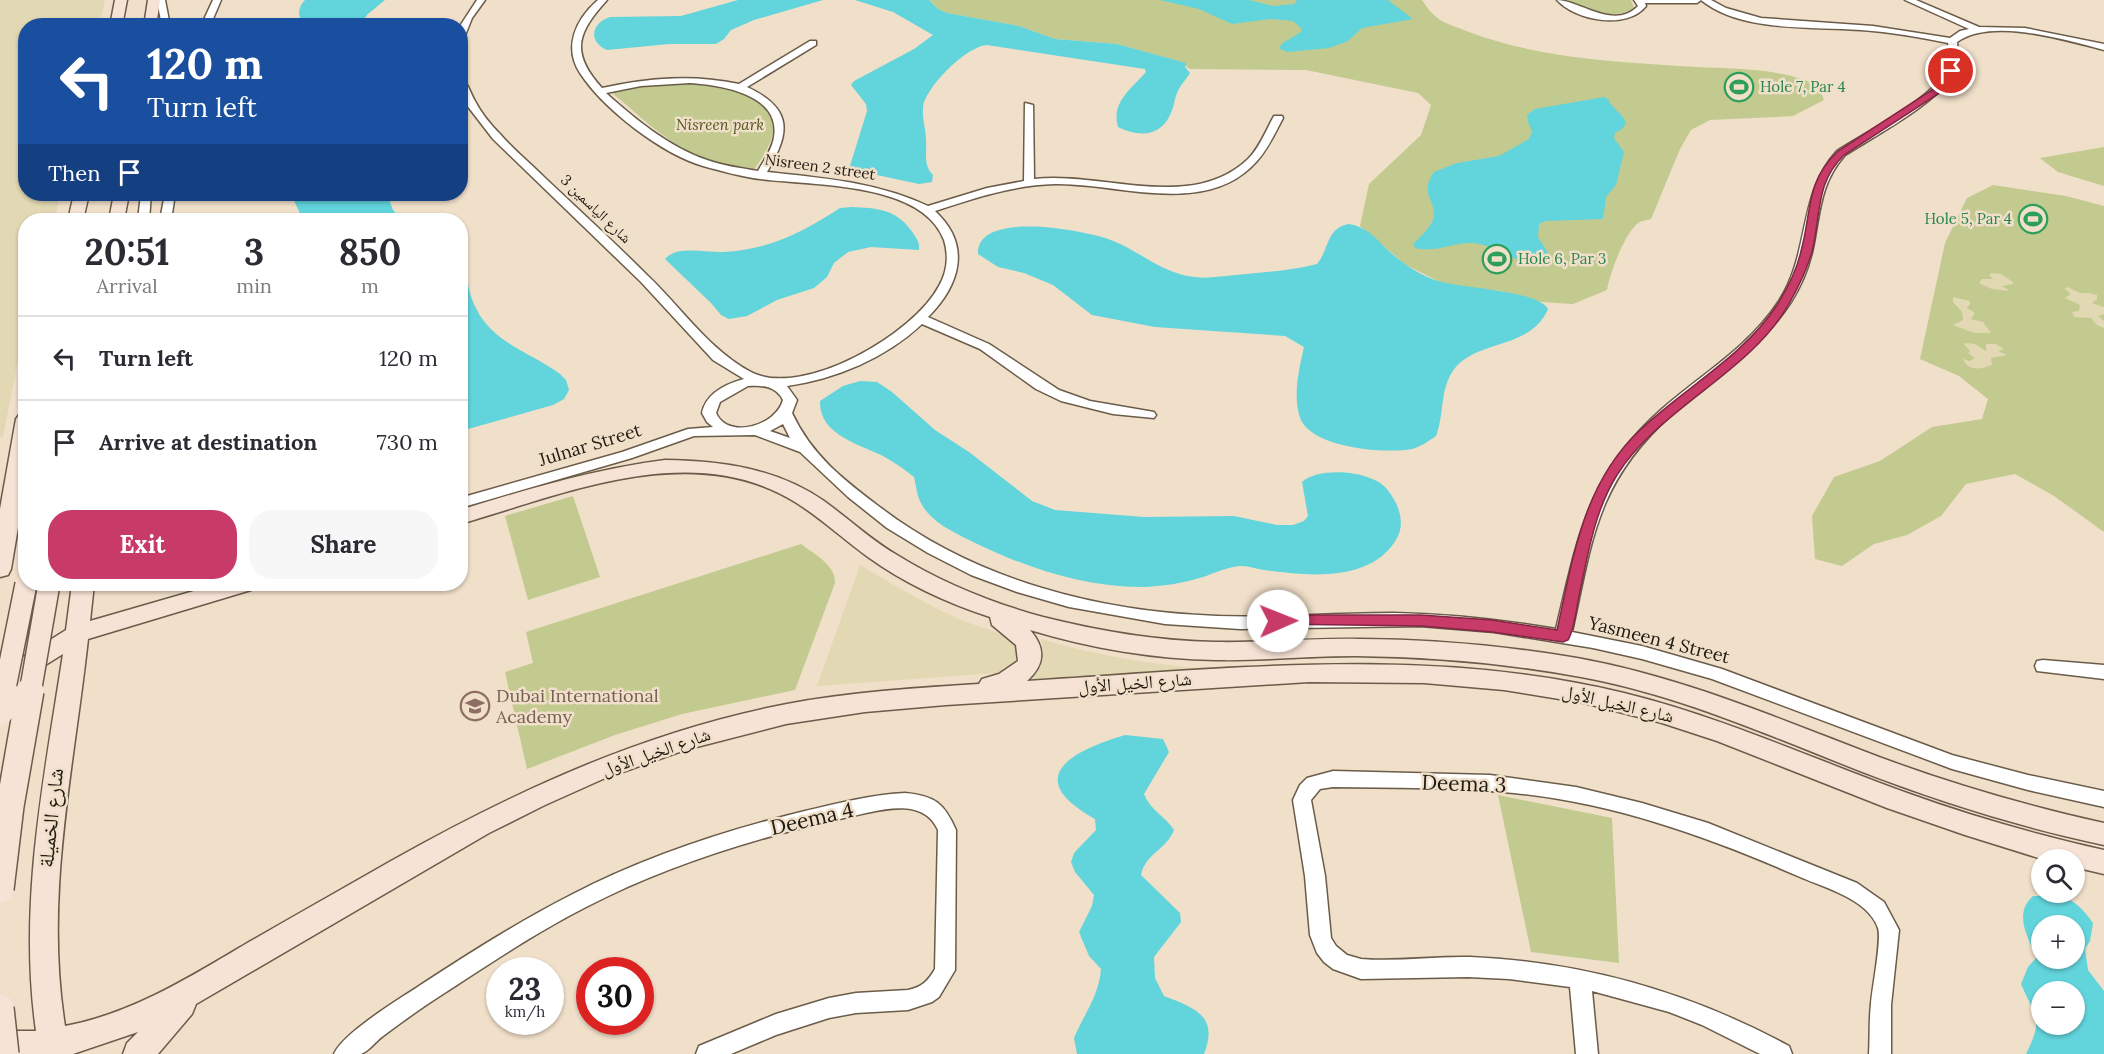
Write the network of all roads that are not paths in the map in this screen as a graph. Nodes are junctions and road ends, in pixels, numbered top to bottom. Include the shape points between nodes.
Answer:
1 (121, 0) edge
2 (154, 0) edge
3 (160, 0) edge
4 (217, 0) edge
5 (481, 0) edge
6 (603, 0) edge
7 (1561, 0) edge
8 (1697, 0) edge
9 (1705, 0) edge
10 (1909, 0) edge
11 (1639, 1) edge
12 (118, 18) edge
13 (151, 18) edge
14 (164, 18) edge
15 (208, 18) edge
16 (468, 18) edge
17 (1976, 29) junction
18 (1952, 41) junction
19 (813, 43) dead end
20 (2104, 47) edge
21 (739, 88) junction
22 (600, 91) junction
23 (468, 97) edge
24 (1028, 105) dead end
25 (1278, 118) dead end
26 (760, 176) junction
27 (1029, 183) junction
28 (927, 210) junction
29 (921, 319) junction
30 (718, 357) junction
31 (826, 374) junction
32 (766, 383) junction
33 (724, 390) junction
34 (788, 407) junction
35 (1149, 415) dead end
36 (731, 430) junction
37 (756, 430) junction
38 (802, 448) junction
39 (18, 465) edge
40 (468, 501) edge
41 (468, 516) edge
42 (0, 570) edge
43 (25, 591) edge
44 (49, 591) edge
45 (82, 591) edge
46 (220, 591) edge
47 (970, 601) junction
48 (79, 633) junction
49 (1563, 636) junction
50 (2043, 666) dead end
51 (2104, 672) edge
52 (0, 689) edge
53 (948, 695) junction
54 (0, 711) edge
55 (2104, 799) edge
56 (2104, 834) edge
57 (2104, 862) edge
58 (0, 889) edge
59 (1580, 978) junction
60 (202, 985) junction
61 (0, 1008) edge
62 (0, 1046) edge
63 (733, 1049) edge
64 (53, 1050) edge
65 (4, 1054) edge
66 (138, 1054) edge
67 (345, 1054) edge
68 (707, 1054) edge
69 (1587, 1054) edge
70 (1781, 1054) edge
71 (1880, 1054) edge

1 - 12 main road
2 - 13 main road
3 - 14 street
4 - 15 street
5 - 16 street
6 - 22 street, Nisreen 2 street via 585,17 576,47 585,74
7 - 11 street via 1584,13 1611,17 1633,14 1642,6
8 - 11 street
9 - 18 street via 1727,11 1759,19 1883,29
10 - 17 street
17 - 18 street via 1956,35
17 - 20 street via 2010,29
18 - 49 street via 1951,71 1935,92 1841,153 1824,173 1801,268 1770,322 1737,357 1642,435 1611,474 1589,521
19 - 21 street
21 - 22 street via 674,80
21 - 26 street via 768,105 780,127 776,146
22 - 26 street, Nisreen 2 street via 652,136 683,154
23 - 30 street, شارع الياسمين 3 via 497,137 645,279
24 - 27 street
25 - 27 street via 1252,161 1234,175 1206,185 1157,190 1085,182
26 - 28 street, Nisreen 2 street via 867,189
27 - 28 street via 988,190
28 - 29 street, Nisreen 2 street via 949,237 953,253 947,286
29 - 31 street, Nisreen 2 street via 870,354
29 - 35 street via 987,347 1052,393 1090,406
30 - 32 street, شارع الياسمين 3
30 - 33 street via 724,373
31 - 32 street, Nisreen 2 street
31 - 34 street, Nisreen 2 street via 806,386
32 - 33 street via 741,384
32 - 34 street via 782,388
33 - 36 street via 711,405 710,413 720,426
34 - 37 street via 768,426
34 - 38 street
36 - 37 street
36 - 40 street, Julnar Street via 693,432
37 - 38 street
38 - 49 street, Yasmeen 4 Street via 880,517 922,544 980,573 1081,605 1143,617 1216,622 1421,620
39 - 42 main road
41 - 47 main road, شارع الخيل الأول via 624,471 671,467 727,470 787,488 821,508 885,558
43 - 54 main road, bridge
44 - 58 main road, شارع الخميلة, bridge via 10,806
45 - 48 main road, شارع الخميلة
46 - 48 main road
47 - 53 main road via 1022,633 1032,651 1030,662 1014,679
47 - 56 main road, شارع الخيل الأول via 1060,630 1159,647 1210,651 1426,650 1611,674 1708,701 1983,804
48 - 52 main road via 31,663
48 - 64 main road, شارع الخميلة via 49,821 44,889 45,984
49 - 55 street, Yasmeen 4 Street via 1673,660 1951,762
50 - 51 street
53 - 57 main road, شارع الخيل الأول via 1342,672 1430,674 1520,684 1670,715 1903,803 1997,834
53 - 60 main road, شارع الخيل الأول via 800,711 689,739 622,762 516,807 460,836
59 - 69 street
59 - 70 street, Deema 3 via 1638,991 1697,1012
59 - 71 street, Deema 3 via 1468,967 1368,970 1342,964 1323,945 1320,932 1303,809 1305,792 1317,781 1333,779 1542,789 1625,807 1705,831 1853,891 1876,908 1889,930
60 - 64 main road via 120,1027
60 - 66 main road via 169,1016
61 - 65 main road, bridge
62 - 64 main road
63 - 67 street, Deema 4 via 812,1011 853,1003 911,1000 926,995 938,984 945,970 947,830 939,811 920,801 892,801 745,834 670,861 595,893 521,933 440,984
63 - 68 street, Deema 4

